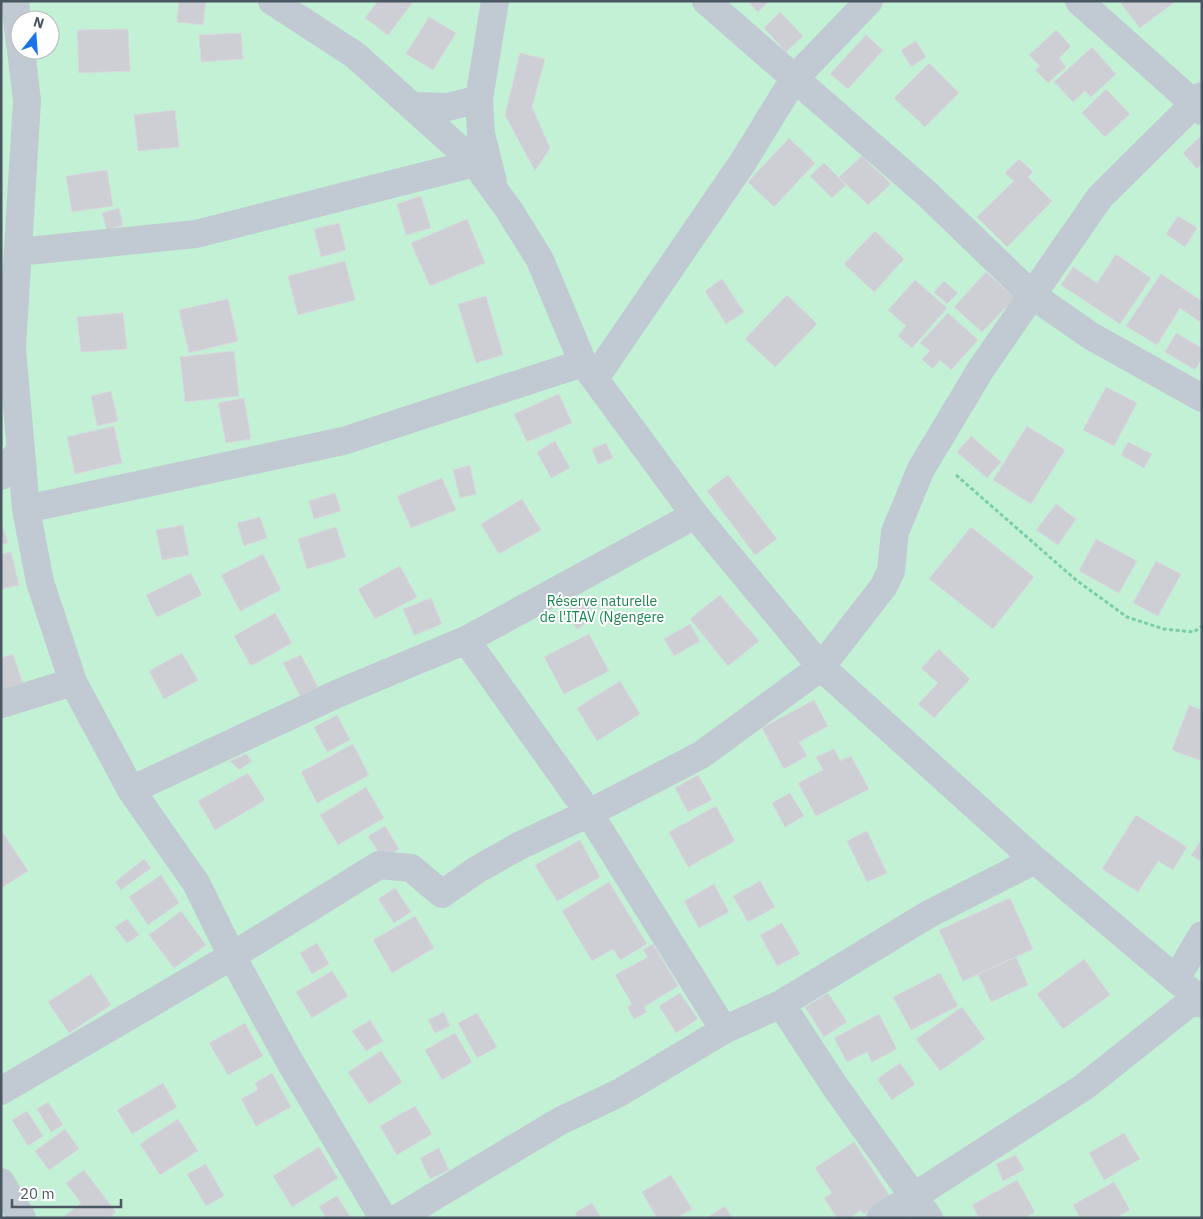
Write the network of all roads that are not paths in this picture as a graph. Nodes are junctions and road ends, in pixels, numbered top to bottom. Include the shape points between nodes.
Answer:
1 (272, 1) edge
2 (706, 1) edge
3 (869, 1) edge
4 (1079, 1) edge
5 (491, 3) edge
6 (22, 60) edge
7 (794, 79) junction
8 (479, 99) junction
9 (1200, 103) edge
10 (413, 106) junction
11 (475, 163) junction
12 (496, 190) junction
13 (18, 252) junction
14 (9, 284) edge
15 (1032, 295) junction
16 (589, 370) junction
17 (1202, 398) edge
18 (21, 449) junction
19 (1, 476) edge
20 (26, 509) junction
21 (695, 515) junction
22 (466, 640) junction
23 (821, 667) junction
24 (73, 682) junction
25 (1, 704) edge
26 (131, 790) junction
27 (589, 813) junction
28 (1035, 860) junction
29 (1202, 936) edge
30 (232, 956) junction
31 (1176, 979) junction
32 (1199, 1000) edge
33 (781, 1004) junction
34 (724, 1030) junction
35 (2, 1089) edge
36 (1, 1182) edge
37 (921, 1207) edge
38 (22, 1218) edge
39 (383, 1218) edge
40 (398, 1218) edge
41 (880, 1218) edge

1 - 10 street via 355,55
2 - 7 street
3 - 7 street
4 - 9 street
5 - 8 street
6 - 13 street via 27,100
7 - 15 street via 926,193
7 - 16 street via 743,162
8 - 10 street via 448,107
8 - 12 street via 481,134
9 - 15 street via 1100,197
10 - 11 street
11 - 12 street
11 - 13 street via 196,234
12 - 16 street via 540,260
13 - 14 street
14 - 18 street
15 - 17 street via 1090,336
15 - 23 street via 981,369 921,469 895,532 891,571 884,586
16 - 20 street via 343,441
16 - 21 street
18 - 19 street
18 - 20 street
20 - 24 street via 40,582
21 - 22 street
21 - 23 street
22 - 26 street via 339,692
22 - 27 street
23 - 27 street via 700,755
23 - 28 street
24 - 25 street
24 - 26 street
26 - 30 street via 196,883
27 - 30 street via 478,869 442,894 411,868 379,865
27 - 34 street
28 - 31 street
28 - 33 street via 930,914
29 - 31 street
30 - 35 street
30 - 39 street via 290,1062
31 - 32 street
32 - 37 street
33 - 34 street
33 - 37 street
34 - 40 street via 619,1093 560,1121
36 - 38 street
37 - 41 street

